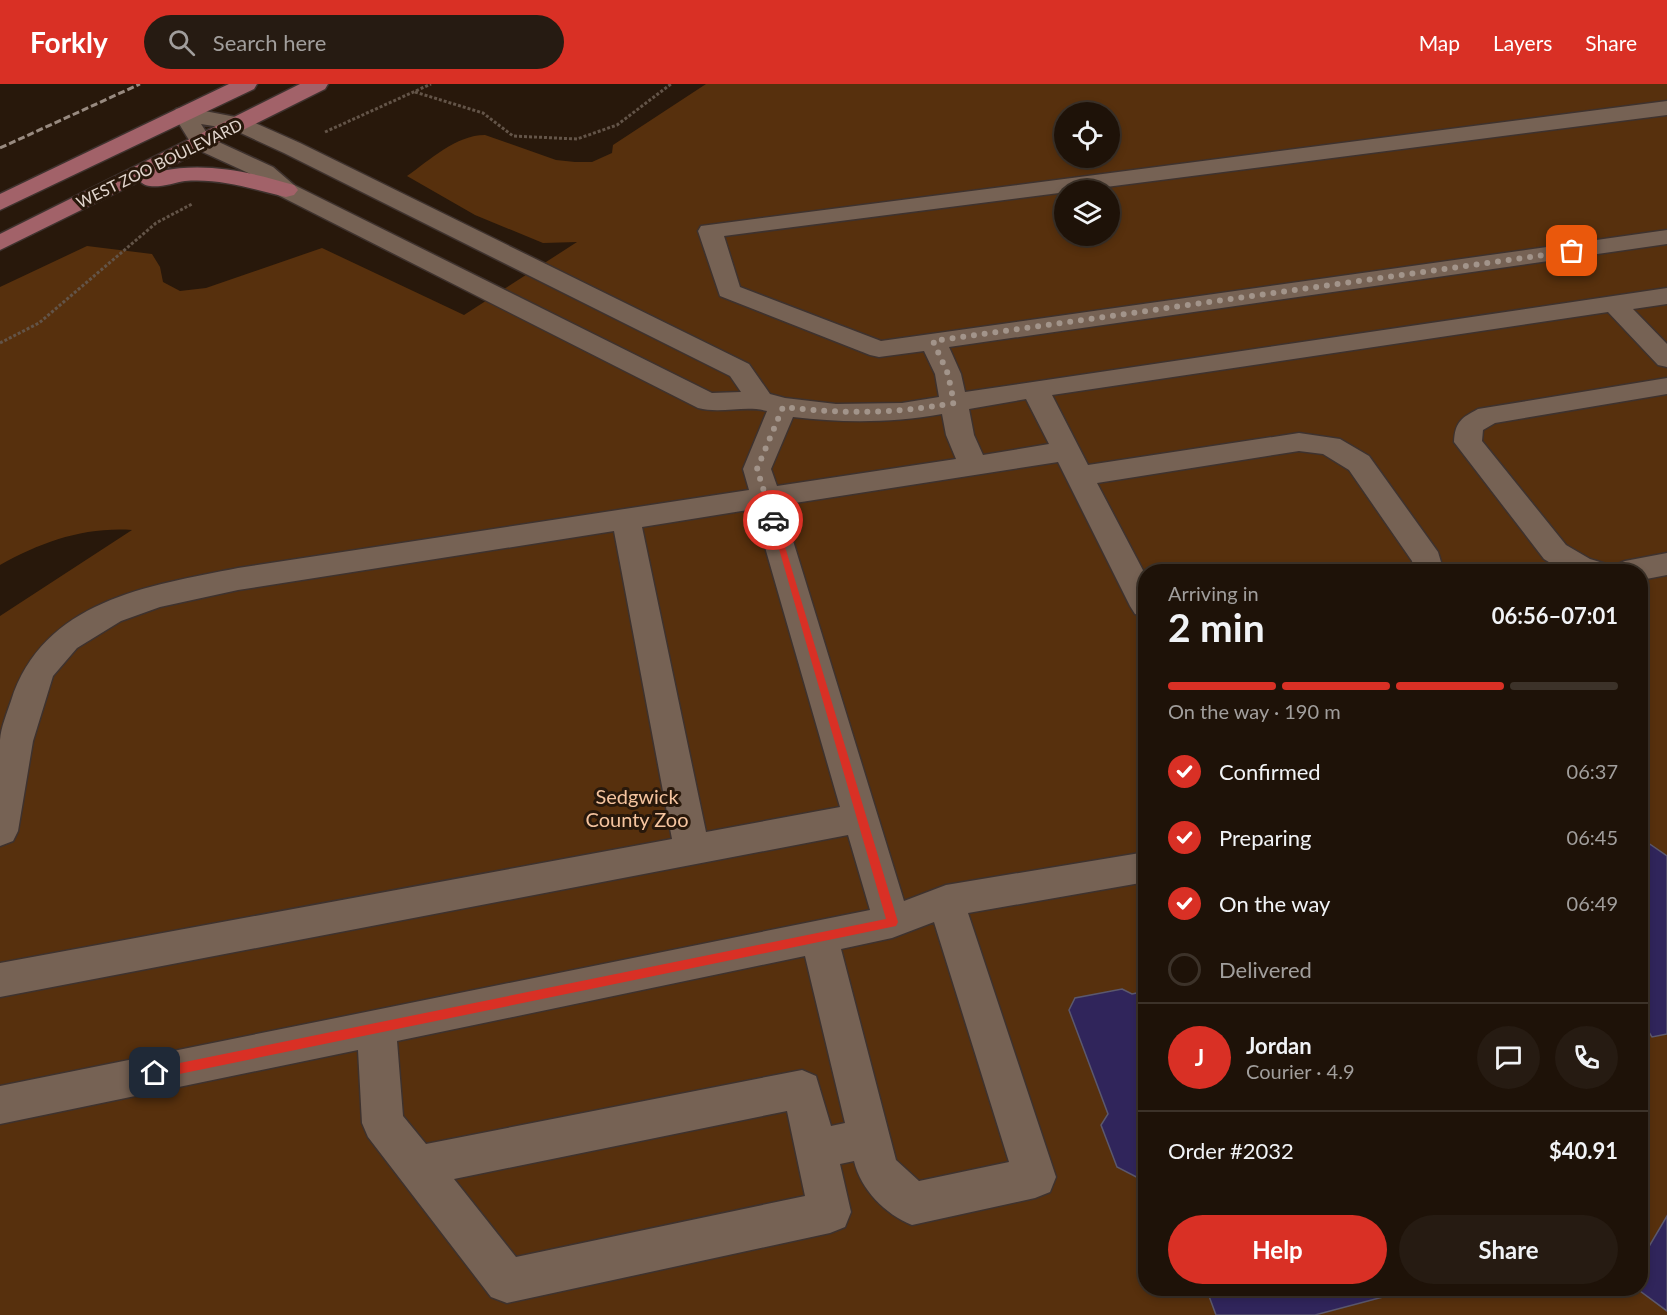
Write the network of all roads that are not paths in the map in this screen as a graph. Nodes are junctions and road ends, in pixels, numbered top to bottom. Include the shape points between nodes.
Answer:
1 (246, 84) edge
2 (317, 84) edge
3 (1667, 108) edge
4 (184, 114) junction
5 (237, 124) junction
6 (202, 143) junction
7 (286, 190) junction
8 (0, 203) edge
9 (78, 204) junction
10 (1666, 238) edge
11 (0, 243) edge
12 (1667, 296) edge
13 (1613, 303) junction
14 (933, 341) junction
15 (1667, 359) edge
16 (1667, 386) edge
17 (1035, 388) junction
18 (954, 403) junction
19 (771, 404) junction
20 (1074, 464) junction
21 (974, 465) junction
22 (766, 497) junction
23 (626, 519) junction
24 (1428, 564) edge
25 (1576, 564) edge
26 (1667, 564) edge
27 (1648, 568) edge
28 (1138, 590) edge
29 (861, 818) junction
30 (0, 831) edge
31 (692, 850) junction
32 (1138, 868) edge
33 (946, 901) junction
34 (892, 922) junction
35 (819, 938) junction
36 (0, 980) edge
37 (376, 1028) junction
38 (0, 1105) edge
39 (869, 1138) junction
40 (816, 1149) junction
41 (419, 1166) junction

1 - 4 main road, WEST ZOO BOULEVARD
2 - 5 main road, WEST ZOO BOULEVARD
3 - 14 street via 710,231 729,291 879,349
4 - 5 street
4 - 6 street
4 - 8 main road, WEST ZOO BOULEVARD
5 - 6 main road, WEST ZOO BOULEVARD
5 - 19 street via 740,370
6 - 7 street via 265,172
6 - 9 main road, WEST ZOO BOULEVARD
7 - 9 main road via 213,172 184,173
7 - 19 street via 708,402
9 - 11 main road, WEST ZOO BOULEVARD
10 - 14 street
12 - 13 street
13 - 15 street
13 - 17 street
14 - 18 street via 948,374
16 - 25 street via 1488,415 1469,426 1468,442 1555,552
17 - 18 street
17 - 20 street
18 - 19 street via 902,412 836,413
18 - 21 street via 960,435
19 - 22 street via 757,469
20 - 21 street
20 - 24 street via 1299,442 1330,446 1359,463
20 - 28 street
21 - 22 street
22 - 23 street
22 - 29 street
23 - 30 street via 238,579 167,594 97,618 71,633 45,660 30,692
23 - 31 street
26 - 27 street
29 - 31 street
29 - 34 street
31 - 36 street
32 - 33 street
33 - 34 street
33 - 39 street via 1035,1177 912,1204 878,1172
34 - 35 street
35 - 37 street
35 - 39 street
37 - 38 street
37 - 41 street via 383,1123
39 - 40 street
40 - 41 street via 802,1089
40 - 41 street via 830,1212 507,1281

